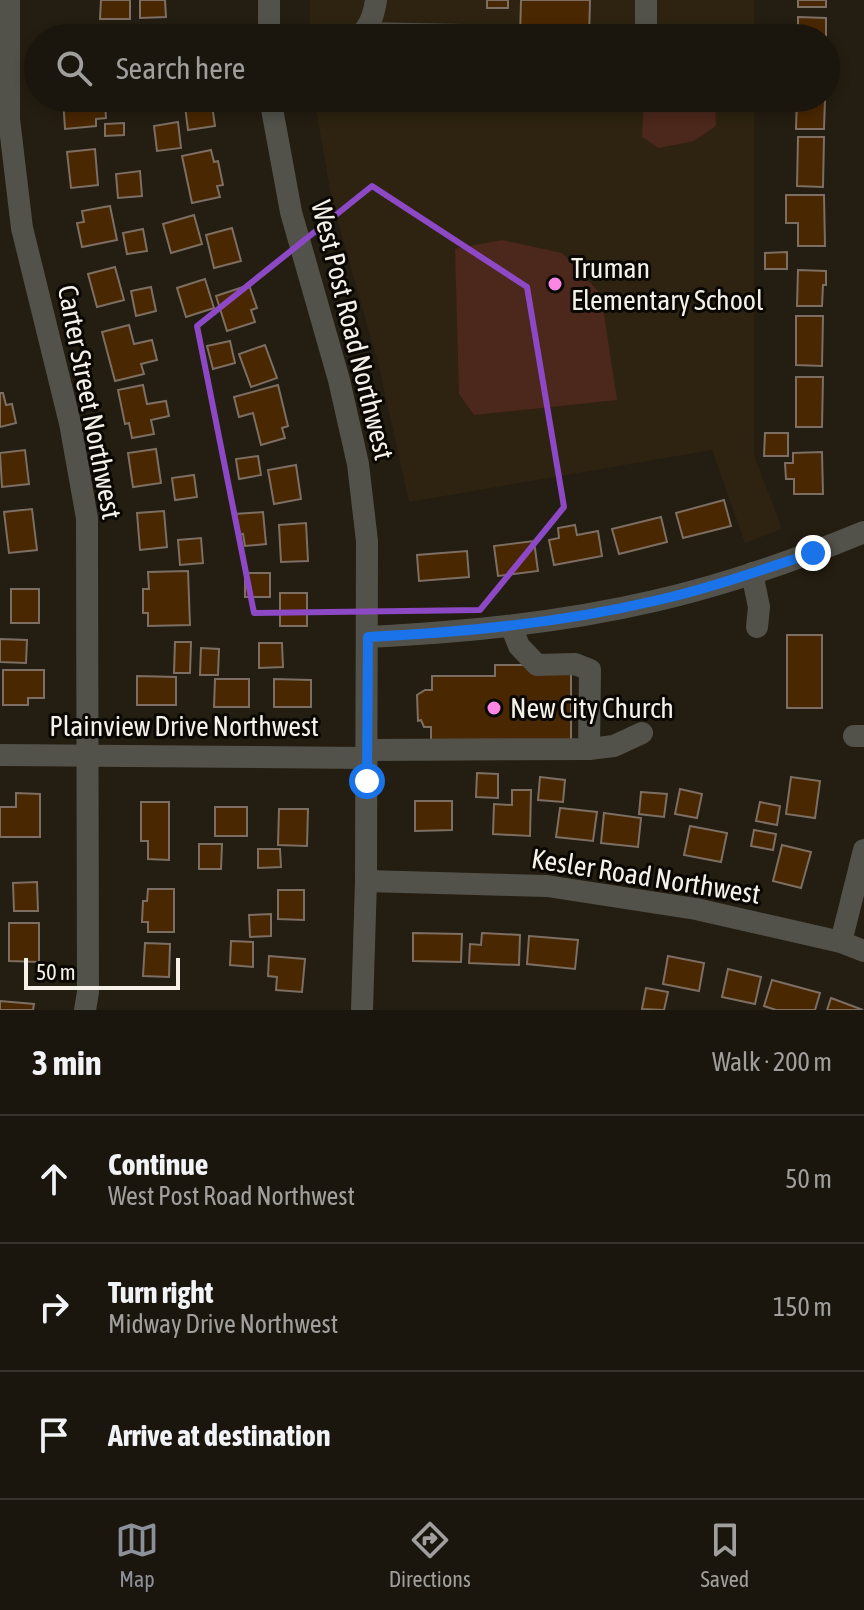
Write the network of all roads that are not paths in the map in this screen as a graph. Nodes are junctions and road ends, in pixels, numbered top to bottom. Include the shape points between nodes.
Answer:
1 (9, 0) edge
2 (269, 0) edge
3 (376, 0) edge
4 (646, 0) edge
5 (269, 24) edge
6 (369, 24) edge
7 (646, 24) edge
8 (273, 112) edge
9 (864, 532) edge
10 (752, 573) junction
11 (511, 626) junction
12 (757, 627) dead end
13 (368, 637) junction
14 (642, 733) dead end
15 (589, 749) junction
16 (367, 754) junction
17 (0, 755) edge
18 (89, 756) junction
19 (864, 850) edge
20 (366, 881) junction
21 (841, 942) junction
22 (864, 951) edge
23 (85, 1010) edge
24 (362, 1010) edge

1 - 18 street, Carter Street Northwest via 9,119 22,228 70,423 87,518
2 - 5 street
3 - 6 street
4 - 7 street
8 - 13 street, West Post Road Northwest via 291,212 358,464 367,541
9 - 10 street
10 - 11 street via 655,601
10 - 12 street
11 - 13 street
11 - 15 street via 519,646 537,665 575,664 590,670
13 - 16 street, West Post Road Northwest
14 - 15 street, Plainview Drive Northwest via 614,746
15 - 16 street, Plainview Drive Northwest
16 - 18 street, Plainview Drive Northwest
16 - 20 street, West Post Road Northwest
17 - 18 street, Plainview Drive Northwest
18 - 23 street, Carter Street Northwest
19 - 21 street
20 - 21 street, Kesler Road Northwest via 547,886 696,909
20 - 24 street, West Post Road Northwest
21 - 22 street, Kesler Road Northwest

